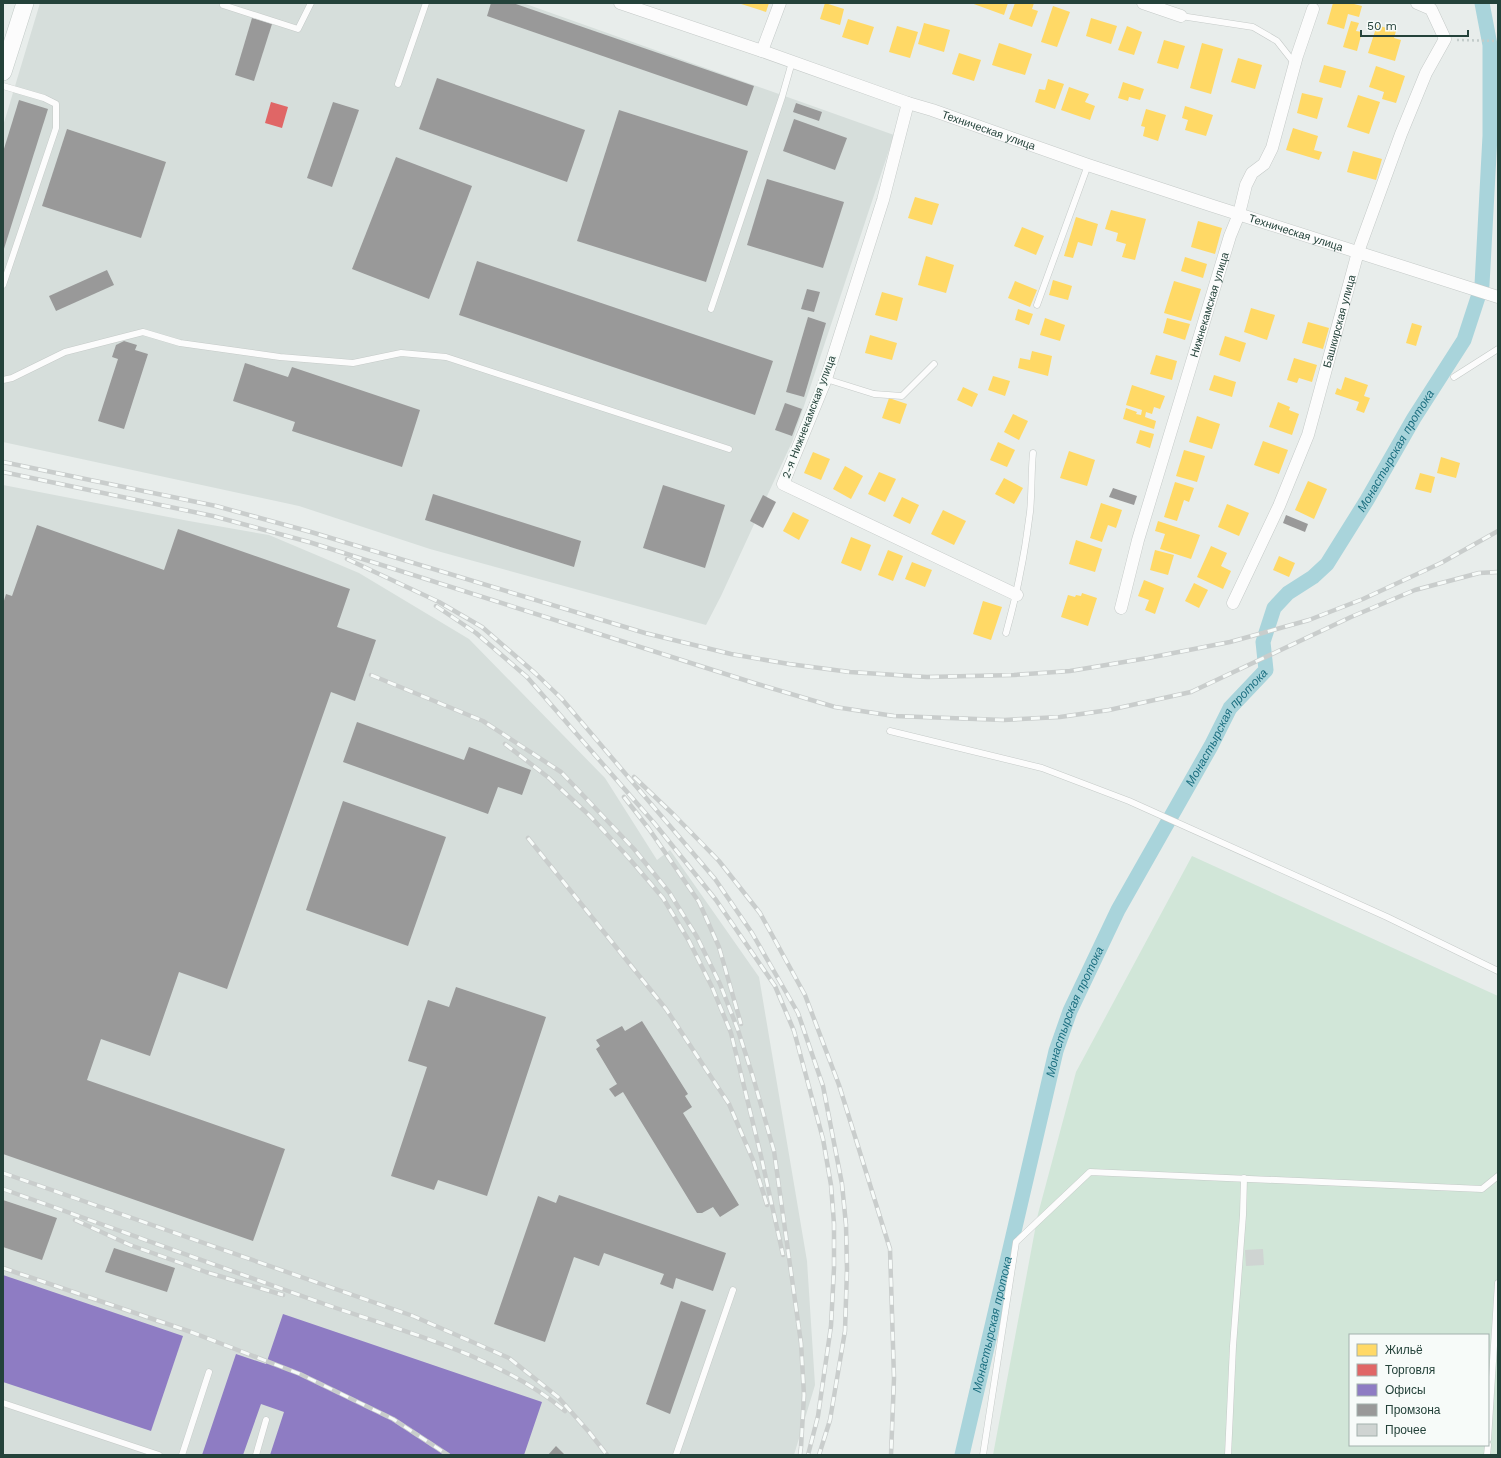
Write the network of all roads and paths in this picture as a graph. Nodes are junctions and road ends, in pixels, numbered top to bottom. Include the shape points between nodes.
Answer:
1 (25, 3) edge
2 (224, 3) edge
3 (311, 3) edge
4 (426, 3) edge
5 (620, 3) edge
6 (780, 3) edge
7 (1143, 3) edge
8 (1417, 3) edge
9 (1313, 9) dead end
10 (1181, 16) joint
11 (1445, 39) junction
12 (1498, 41) edge
13 (762, 51) junction
14 (792, 62) junction
15 (1295, 64) junction
16 (3, 72) edge
17 (398, 84) dead end
18 (3, 86) edge
19 (908, 103) junction
20 (1088, 165) junction
21 (1238, 214) junction
22 (1358, 252) junction
23 (3, 285) edge
24 (1495, 296) edge
25 (1036, 305) dead end
26 (711, 309) dead end
27 (1498, 349) edge
28 (934, 364) dead end
29 (1454, 377) dead end
30 (826, 379) junction
31 (3, 380) edge
32 (729, 449) dead end
33 (1033, 453) dead end
34 (1017, 595) junction
35 (1233, 603) dead end
36 (1121, 608) dead end
37 (1006, 633) dead end
38 (890, 731) dead end
39 (1498, 971) edge
40 (1498, 1176) edge
41 (1244, 1178) junction
42 (1498, 1282) edge
43 (733, 1290) dead end
44 (209, 1372) dead end
45 (3, 1403) edge
46 (266, 1420) dead end
47 (1489, 1423) edge
48 (159, 1455) edge
49 (182, 1455) edge
50 (256, 1455) edge
51 (676, 1455) edge
52 (983, 1455) edge
53 (1228, 1455) edge

1 - 16 main road
2 - 3 lane via 223,5 298,29
4 - 17 lane
5 - 13 street, Техническая улица
6 - 13 street
7 - 10 street
8 - 11 street via 1431,9
9 - 15 street, Нижнекамская улица
10 - 15 lane via 1253,27 1277,41
11 - 12 path
11 - 22 street, Башкирская улица via 1426,73 1401,134
13 - 14 street, Техническая улица
14 - 19 street, Техническая улица
14 - 26 lane
15 - 21 street, Нижнекамская улица via 1272,148 1264,164 1252,173 1246,184
18 - 23 lane via 56,104 56,128
19 - 20 street, Техническая улица
19 - 30 street, 2-я Нижнекамская улица via 883,200
20 - 21 street, Техническая улица
20 - 25 lane
21 - 22 street, Техническая улица
21 - 36 street, Нижнекамская улица via 1138,540
22 - 24 street, Техническая улица
22 - 35 street, Башкирская улица via 1308,435 1279,506
27 - 29 lane
28 - 30 lane via 902,396 874,394
30 - 34 street, 2-я Нижнекамская улица via 784,484
31 - 32 lane via 65,352 143,332 180,343 353,363 401,353 446,357
33 - 34 lane via 1030,511
34 - 37 lane
38 - 39 lane via 1042,768 1129,801 1387,917
40 - 41 lane via 1482,1189
41 - 52 lane via 1090,1172 1016,1242
41 - 53 lane
42 - 47 lane
43 - 51 lane
44 - 49 lane
45 - 48 lane
46 - 50 lane

